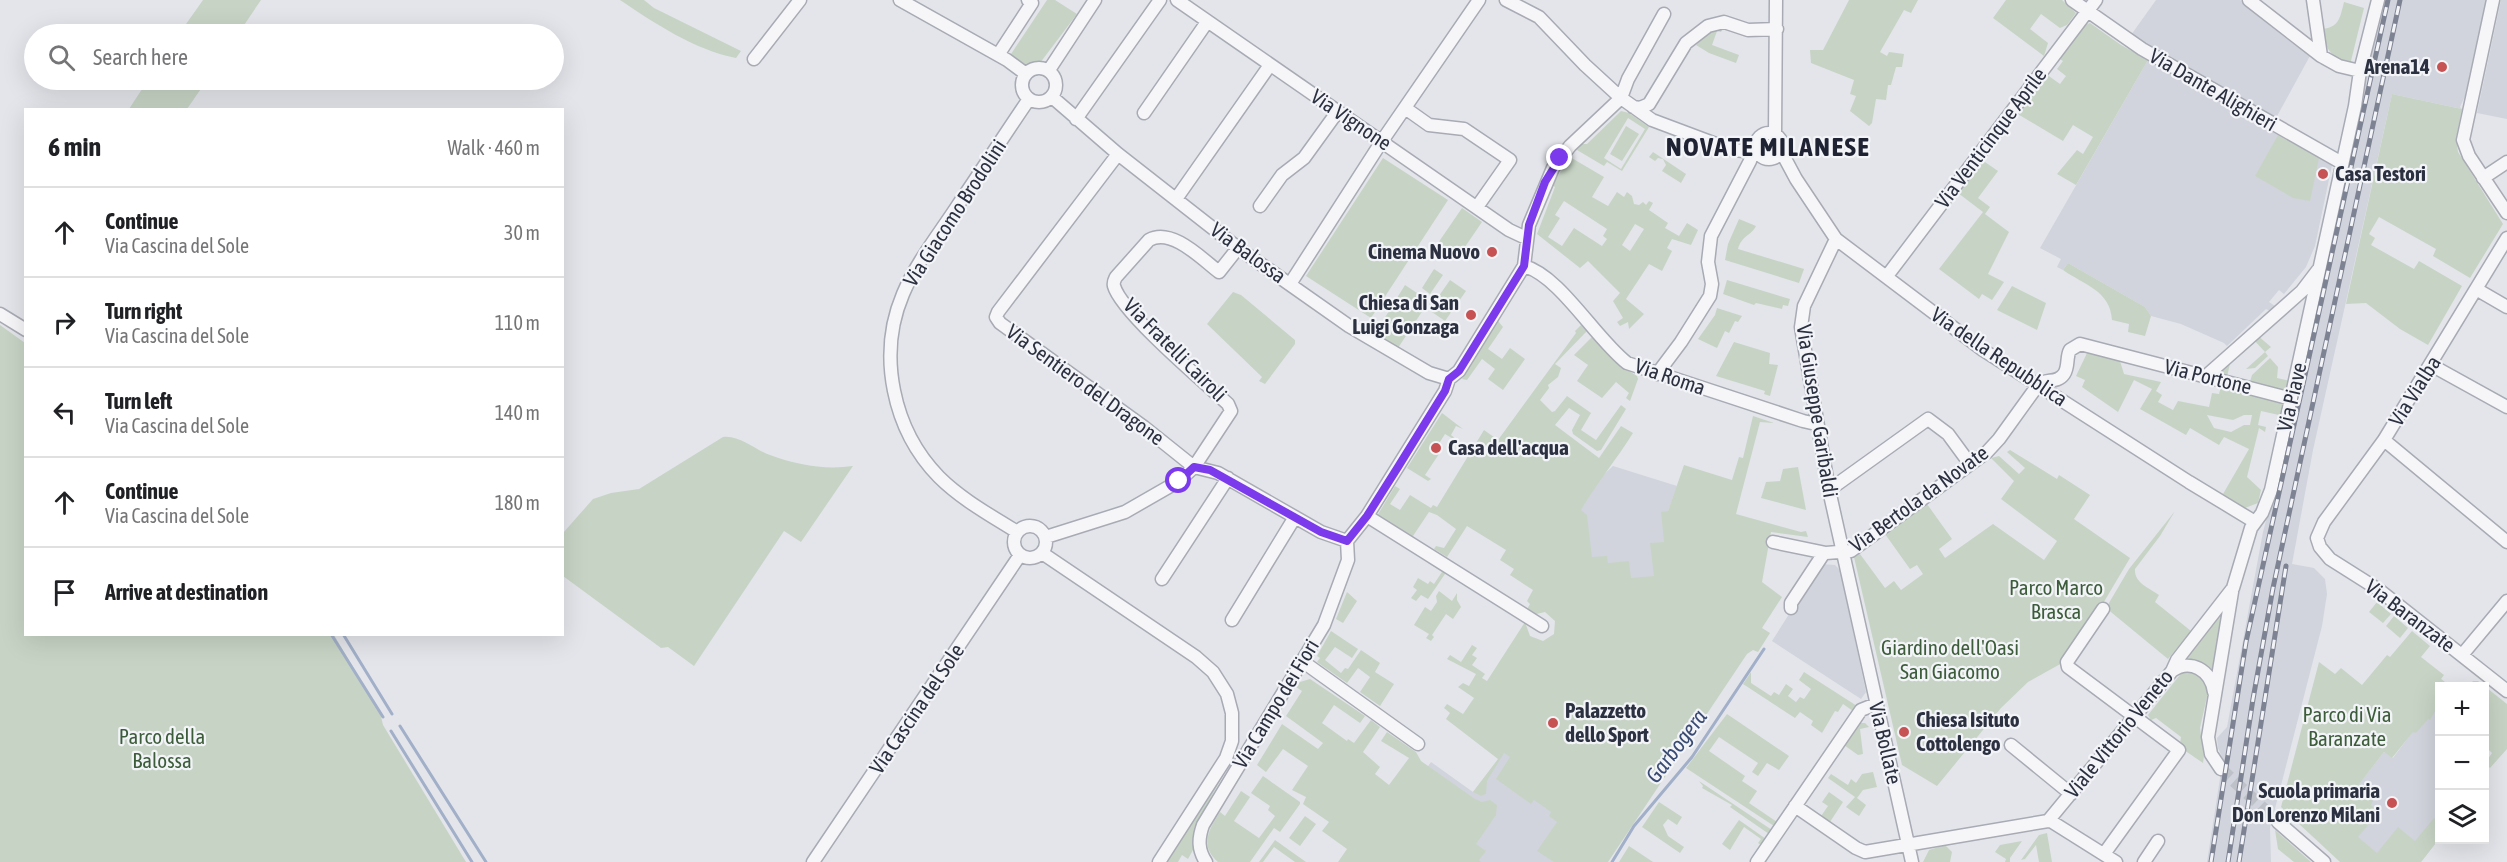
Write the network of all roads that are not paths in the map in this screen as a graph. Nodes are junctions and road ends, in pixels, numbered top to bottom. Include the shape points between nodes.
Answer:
1 (800, 0) edge
2 (900, 0) edge
3 (1028, 0) edge
4 (1095, 0) edge
5 (1160, 0) edge
6 (1177, 0) edge
7 (1479, 0) edge
8 (1506, 0) edge
9 (1776, 0) edge
10 (2072, 0) edge
11 (2096, 0) edge
12 (2249, 0) edge
13 (2313, 0) edge
14 (2378, 0) edge
15 (2493, 0) edge
16 (2087, 11) junction
17 (1664, 14) dead end
18 (1207, 22) junction
19 (1777, 29) junction
20 (998, 55) junction
21 (2321, 56) junction
22 (754, 59) dead end
23 (1270, 65) junction
24 (1049, 70) junction
25 (2360, 71) junction
26 (1026, 74) junction
27 (1052, 97) junction
28 (1621, 98) junction
29 (1029, 99) junction
30 (1633, 107) junction
31 (1405, 108) junction
32 (1338, 111) junction
33 (1144, 113) dead end
34 (1076, 119) junction
35 (1770, 135) junction
36 (1382, 141) junction
37 (1781, 151) junction
38 (1754, 152) junction
39 (1118, 154) junction
40 (2507, 162) edge
41 (2342, 163) junction
42 (2483, 177) junction
43 (1176, 198) junction
44 (1260, 206) dead end
45 (1477, 207) junction
46 (2507, 213) edge
47 (1526, 238) junction
48 (2507, 238) edge
49 (1836, 239) junction
50 (1238, 248) junction
51 (1524, 266) junction
52 (2319, 268) junction
53 (1887, 276) junction
54 (1290, 284) junction
55 (2476, 289) junction
56 (2291, 301) junction
57 (2312, 306) junction
58 (2507, 307) edge
59 (0, 314) edge
60 (24, 329) edge
61 (2432, 364) junction
62 (1657, 374) junction
63 (1454, 375) junction
64 (2206, 376) junction
65 (2037, 385) junction
66 (2292, 399) junction
67 (2507, 407) edge
68 (1816, 423) junction
69 (2384, 440) junction
70 (1970, 464) junction
71 (1194, 467) junction
72 (1228, 478) junction
73 (1829, 490) junction
74 (1367, 516) junction
75 (1295, 517) junction
76 (2255, 522) junction
77 (1017, 532) junction
78 (1065, 532) junction
79 (1046, 537) junction
80 (2317, 538) joint
81 (1347, 541) junction
82 (1773, 542) dead end
83 (2507, 542) edge
84 (1042, 553) junction
85 (1824, 553) junction
86 (1843, 553) junction
87 (1020, 555) junction
88 (1058, 563) junction
89 (1162, 579) dead end
90 (2233, 588) junction
91 (2507, 601) edge
92 (1791, 608) dead end
93 (2103, 609) dead end
94 (1232, 620) dead end
95 (1542, 626) dead end
96 (2462, 655) junction
97 (1302, 661) junction
98 (2172, 671) junction
99 (2507, 691) edge
100 (2214, 696) junction
101 (1876, 704) junction
102 (2134, 718) junction
103 (1418, 744) dead end
104 (2011, 745) dead end
105 (2221, 769) tunnel mouth
106 (2071, 794) junction
107 (1795, 806) junction
108 (2049, 820) junction
109 (2278, 822) tunnel mouth
110 (2158, 841) dead end
111 (1908, 844) junction
112 (2104, 854) junction
113 (1866, 857) edge
114 (813, 862) edge
115 (1159, 862) edge
116 (1206, 862) edge
117 (1757, 862) edge
118 (1912, 862) edge
119 (2116, 862) edge
120 (2144, 862) edge
121 (2324, 862) edge

1 - 22 street
2 - 20 street
3 - 20 street via 1032,3
4 - 24 street
5 - 34 street
6 - 18 street, Via Vignone
7 - 31 street
8 - 28 street via 1542,20
9 - 19 street
10 - 16 street, Via Dante Alighieri
11 - 16 street, Via Venticinque Aprile
12 - 21 street
13 - 21 street
14 - 25 street
15 - 42 street via 2463,140
16 - 41 street, Via Dante Alighieri via 2142,49
16 - 53 street, Via Venticinque Aprile
17 - 28 street
18 - 23 street, Via Vignone
18 - 33 street
19 - 30 street via 1748,30 1728,23 1708,26 1688,41 1649,104
19 - 35 street
20 - 26 street
21 - 25 street
23 - 32 street, Via Vignone
23 - 43 street
24 - 26 street via 1036,68
24 - 27 street via 1056,83
25 - 41 street
26 - 29 street via 1022,87
27 - 29 street via 1039,102
27 - 34 street, Via Balossa
28 - 30 street
28 - 47 street via 1570,146 1553,168
29 - 77 street, Via Giacomo Brodolini via 910,279 896,316 891,362 901,417 922,458 951,487
30 - 38 street via 1652,120 1715,145
31 - 36 street
31 - 45 street via 1429,125 1464,129 1510,160
32 - 36 street, Via Vignone
32 - 44 street via 1304,159 1282,175
34 - 39 street, Via Balossa
35 - 37 street via 1781,142
35 - 38 street via 1758,139
36 - 45 street, Via Vignone
36 - 54 street
37 - 38 street via 1775,158 1767,159
37 - 49 street, Via della Repubblica
38 - 62 street via 1711,237 1710,296
39 - 43 street, Via Balossa
39 - 71 street, Via Sentiero del Dragone via 996,317
40 - 42 street
41 - 52 street, Via Piave
42 - 46 street
43 - 50 street, Via Balossa
45 - 47 street, Via Vignone
47 - 51 street
48 - 55 street, Via Vialba
49 - 53 street, Via della Repubblica
49 - 68 street, Via Giuseppe Garibaldi via 1800,318
50 - 54 street, Via Balossa
50 - 71 street, Via Fratelli Cairoli via 1220,272 1176,241 1152,238 1114,283 1149,331 1231,408
51 - 62 street, Via Roma via 1544,276 1616,354 1637,368
51 - 63 street
52 - 56 street
52 - 57 street, Via Piave
53 - 65 street, Via della Repubblica via 1983,350
54 - 63 street, Via Balossa via 1389,352 1429,374
55 - 58 street
55 - 61 street, Via Vialba
56 - 57 street
56 - 64 street
57 - 66 street, Via Piave
59 - 60 street
61 - 67 street
61 - 69 street, Via Vialba
62 - 68 street, Via Roma
63 - 74 street
64 - 65 street, Via Portone via 2080,344 2074,345 2067,355 2064,375
64 - 66 street, Via Portone
65 - 70 street, Via Bertola da Novate via 1993,447
65 - 76 street, Via della Repubblica
66 - 76 street, Via Piave via 2271,490
68 - 73 street, Via Giuseppe Garibaldi
69 - 80 street, Via Vialba via 2324,522
69 - 83 street
70 - 73 street via 1948,434 1928,419
70 - 86 street, Via Bertola da Novate
71 - 72 street
71 - 78 street via 1179,481 1125,512
72 - 75 street
72 - 89 street
73 - 86 street, Via Giuseppe Garibaldi
74 - 81 street
74 - 95 street
75 - 81 street
75 - 94 street
76 - 90 street, Viale Vittorio Veneto
77 - 79 street via 1032,526
77 - 87 street via 1013,542
78 - 79 street
78 - 88 street via 1055,548
79 - 84 street
80 - 96 street, Via Baranzate via 2330,559 2379,590
81 - 97 street, Via Campo dei Fiori via 1345,570 1324,625
82 - 85 street
84 - 87 street via 1034,558
84 - 88 street
85 - 86 street
85 - 92 street
86 - 101 street, Via Bollate
87 - 114 street, Via Cascina del Sole
88 - 115 street via 1202,662 1220,682 1230,703 1233,734 1228,754
90 - 98 street, Viale Vittorio Veneto
90 - 100 street
91 - 96 street
93 - 102 street via 2067,664
96 - 99 street, Via Baranzate
97 - 103 street
97 - 116 street, Via Campo dei Fiori via 1203,825 1199,850
98 - 100 street via 2182,665 2201,669 2211,681
98 - 102 street, Viale Vittorio Veneto
100 - 105 street via 2208,737 2211,754
101 - 107 street via 1861,710
101 - 111 street, Via Bollate
102 - 106 street, Viale Vittorio Veneto
102 - 112 street via 2179,750
104 - 106 street
106 - 108 street, Viale Vittorio Veneto
107 - 113 street
107 - 117 street
108 - 111 street
108 - 112 street
109 - 121 street
110 - 120 street
111 - 113 street
111 - 118 street, Via Bollate
112 - 119 street

